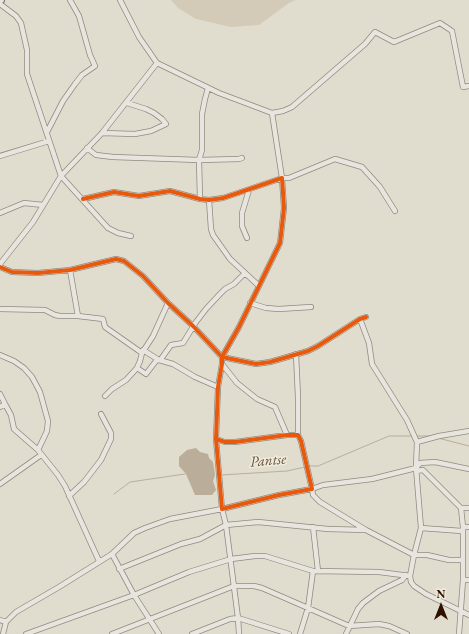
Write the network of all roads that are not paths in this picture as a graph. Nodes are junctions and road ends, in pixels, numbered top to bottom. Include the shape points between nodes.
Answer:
1 (70, 0) edge
2 (120, 0) edge
3 (0, 4) edge
4 (157, 64) junction
5 (469, 86) edge
6 (208, 88) junction
7 (127, 103) junction
8 (272, 113) junction
9 (47, 132) junction
10 (102, 133) junction
11 (49, 141) junction
12 (87, 148) junction
13 (0, 156) edge
14 (242, 158) dead end
15 (200, 160) junction
16 (61, 176) junction
17 (282, 178) junction
18 (249, 190) junction
19 (83, 199) junction
20 (200, 199) junction
21 (209, 200) junction
22 (43, 205) junction
23 (395, 211) dead end
24 (0, 212) edge
25 (131, 236) dead end
26 (247, 238) dead end
27 (0, 264) edge
28 (0, 267) edge
29 (70, 270) junction
30 (245, 273) junction
31 (258, 285) junction
32 (168, 303) junction
33 (250, 303) junction
34 (311, 307) dead end
35 (0, 309) edge
36 (78, 316) junction
37 (366, 317) dead end
38 (360, 319) junction
39 (193, 326) junction
40 (143, 351) junction
41 (296, 354) junction
42 (0, 355) edge
43 (222, 358) junction
44 (159, 360) junction
45 (222, 364) junction
46 (137, 368) junction
47 (218, 387) junction
48 (0, 394) edge
49 (105, 396) dead end
50 (5, 404) junction
51 (0, 407) edge
52 (101, 414) dead end
53 (469, 431) edge
54 (286, 435) junction
55 (298, 435) junction
56 (216, 439) junction
57 (417, 442) junction
58 (40, 452) junction
59 (469, 469) edge
60 (416, 470) junction
61 (0, 484) edge
62 (312, 489) junction
63 (69, 496) junction
64 (461, 508) junction
65 (469, 508) edge
66 (222, 509) junction
67 (226, 525) junction
68 (469, 527) edge
69 (313, 528) junction
70 (421, 528) junction
71 (462, 529) junction
72 (366, 530) junction
73 (112, 554) junction
74 (414, 555) junction
75 (230, 558) junction
76 (463, 560) junction
77 (99, 561) junction
78 (119, 569) junction
79 (315, 571) junction
80 (408, 575) junction
81 (463, 580) junction
82 (469, 580) edge
83 (234, 586) junction
84 (134, 594) junction
85 (308, 608) junction
86 (460, 610) junction
87 (469, 615) edge
88 (238, 618) junction
89 (150, 619) junction
90 (0, 620) edge
91 (6, 622) junction
92 (349, 626) junction
93 (3, 634) edge
94 (26, 634) edge
95 (112, 634) edge
96 (159, 634) edge
97 (192, 634) edge
98 (239, 634) edge
99 (289, 634) edge
100 (300, 634) edge
101 (346, 634) edge
102 (407, 634) edge
103 (459, 634) edge

1 - 9 street via 79,16 95,66 82,75 75,84
2 - 4 street via 138,37
3 - 9 street via 21,23 27,50 27,74
4 - 6 street
4 - 7 street
5 - 8 street via 462,87 452,31 440,23 394,42 375,32 365,44 292,107
6 - 8 street
6 - 15 street via 202,114 203,145
7 - 10 street
7 - 10 street via 154,113 165,125 135,134
8 - 17 street
9 - 11 street
10 - 12 street
11 - 13 street
11 - 16 street
12 - 15 street via 96,154 113,157
12 - 16 street
14 - 15 street
15 - 20 street
16 - 19 street
16 - 22 street
17 - 18 street
17 - 23 street via 289,178 335,159 362,167
17 - 31 street via 284,208 280,243
18 - 21 street
18 - 26 street via 242,213 242,226
19 - 20 street via 114,192 138,196 170,191
19 - 25 street via 108,228
20 - 21 street
21 - 30 street via 213,235 230,259
22 - 24 street via 24,202
22 - 27 street
28 - 29 street via 23,273
29 - 32 street via 116,259 124,261 143,276
29 - 36 street
30 - 31 street
30 - 39 street via 219,295
31 - 33 street
32 - 39 street
32 - 40 street
33 - 34 street via 279,309
33 - 43 street
35 - 36 street via 45,310 55,316
36 - 40 street via 103,319 105,327
37 - 38 street
38 - 41 street via 318,346
38 - 57 street via 369,343 372,364 407,420
39 - 43 street
39 - 44 street via 183,343 171,345
40 - 44 street
40 - 46 street
41 - 43 street via 256,364
41 - 55 street
42 - 58 street via 24,368 40,392 48,421 48,431
43 - 45 street
44 - 46 street via 146,374
44 - 47 street via 173,364
45 - 47 street
45 - 54 street via 237,383 258,399 275,407
46 - 49 street
47 - 56 street
48 - 50 street
50 - 51 street
50 - 58 street via 13,427
52 - 63 street via 111,433 111,439 96,466
53 - 57 street
54 - 55 street
54 - 56 street via 235,442
55 - 62 street
56 - 66 street
57 - 60 street
58 - 61 street via 11,478
58 - 63 street via 58,475
59 - 60 street via 435,462 420,463
60 - 62 street
60 - 64 street via 423,470
60 - 70 street
62 - 66 street
62 - 72 street via 313,495 320,502
63 - 77 street
64 - 65 street
64 - 71 street
66 - 67 street
66 - 73 street via 170,519 145,528 134,534
67 - 69 street via 258,522
67 - 75 street
67 - 78 street via 200,539
68 - 71 street
69 - 72 street
69 - 79 street
70 - 71 street
70 - 74 street
71 - 76 street
72 - 74 street
73 - 77 street
73 - 78 street
74 - 76 street
74 - 80 street
75 - 79 street via 265,556
75 - 83 street
75 - 84 street
76 - 81 street
77 - 91 street via 16,612
78 - 84 street
79 - 80 street
79 - 85 street
80 - 86 street via 414,586
80 - 92 street via 363,603
81 - 82 street
81 - 86 street
83 - 85 street via 262,588
83 - 88 street
83 - 89 street
84 - 89 street
84 - 94 street
85 - 92 street
85 - 100 street
86 - 87 street
86 - 103 street
88 - 97 street
88 - 98 street
88 - 99 street
89 - 95 street
89 - 96 street
90 - 91 street
91 - 93 street
92 - 101 street
92 - 102 street via 379,624

